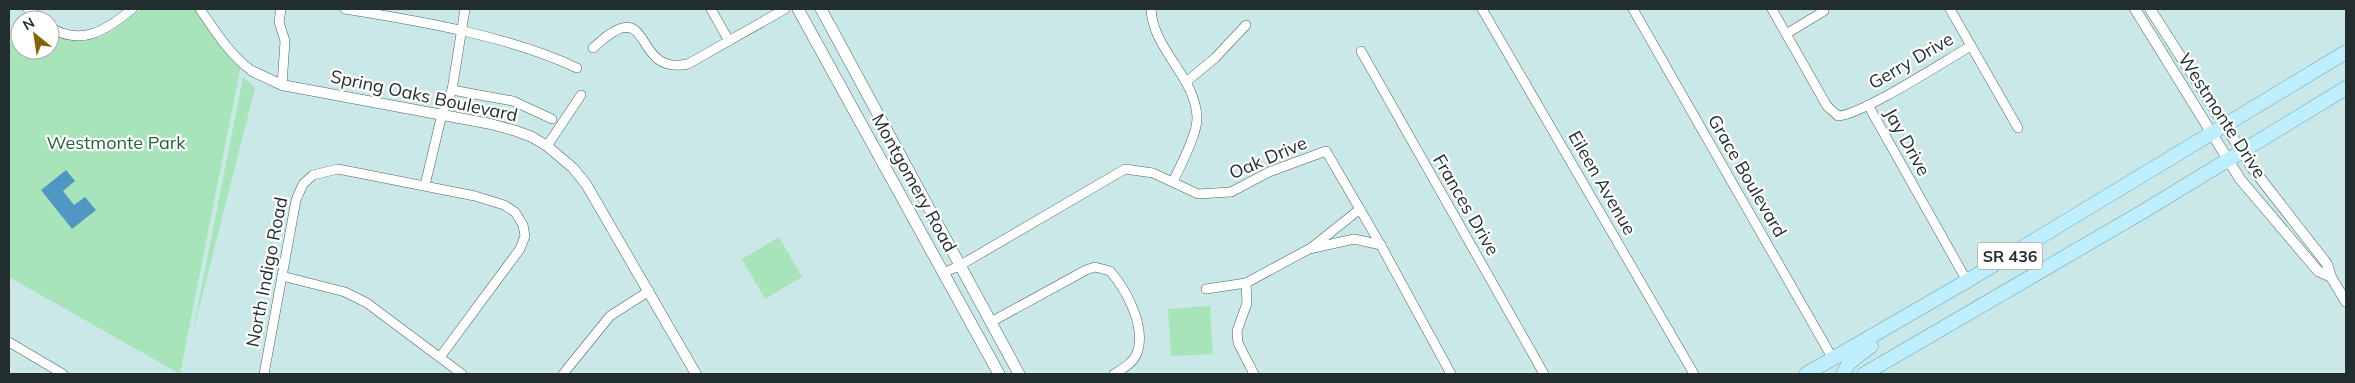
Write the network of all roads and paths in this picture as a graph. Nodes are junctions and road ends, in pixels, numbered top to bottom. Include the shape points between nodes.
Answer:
1 (132, 9) edge
2 (200, 9) edge
3 (281, 9) edge
4 (345, 9) edge
5 (465, 9) edge
6 (711, 9) edge
7 (785, 9) edge
8 (798, 9) edge
9 (821, 9) edge
10 (1151, 9) edge
11 (1482, 9) edge
12 (1633, 9) edge
13 (1772, 9) edge
14 (1950, 9) edge
15 (2135, 9) edge
16 (2150, 9) edge
17 (1824, 11) dead end
18 (393, 13) edge
19 (1246, 25) dead end
20 (461, 32) junction
21 (60, 33) edge
22 (1786, 34) junction
23 (729, 41) junction
24 (1971, 46) junction
25 (593, 48) dead end
26 (1360, 51) dead end
27 (2346, 52) edge
28 (577, 68) dead end
29 (252, 71) joint
30 (1186, 82) junction
31 (282, 85) junction
32 (2346, 88) edge
33 (452, 90) junction
34 (581, 95) dead end
35 (1868, 105) junction
36 (442, 114) junction
37 (856, 115) junction
38 (879, 117) junction
39 (552, 120) dead end
40 (2225, 126) junction
41 (2018, 128) dead end
42 (2211, 135) junction
43 (547, 146) junction
44 (2242, 153) junction
45 (2228, 161) junction
46 (1173, 182) junction
47 (425, 185) junction
48 (1360, 209) junction
49 (1381, 245) junction
50 (1309, 250) junction
51 (959, 266) junction
52 (943, 273) junction
53 (282, 276) junction
54 (2331, 277) junction
55 (1967, 281) junction
56 (1246, 283) junction
57 (1206, 289) dead end
58 (649, 291) junction
59 (2346, 302) edge
60 (1919, 309) junction
61 (991, 322) junction
62 (9, 342) edge
63 (440, 357) junction
64 (1833, 359) junction
65 (63, 374) edge
66 (264, 374) edge
67 (462, 374) edge
68 (563, 374) edge
69 (696, 374) edge
70 (999, 374) edge
71 (1019, 374) edge
72 (1114, 374) edge
73 (1254, 374) edge
74 (1451, 374) edge
75 (1544, 374) edge
76 (1694, 374) edge
77 (1806, 374) edge
78 (1831, 374) edge
79 (1843, 374) edge
80 (1864, 374) edge

1 - 21 street via 98,34 76,37
2 - 29 street, Spring Oaks Boulevard via 236,60
3 - 31 street via 280,22 285,41
4 - 18 street
5 - 20 street
6 - 23 street
7 - 23 street
8 - 37 main road, Montgomery Road
9 - 38 main road, Montgomery Road
10 - 30 street via 1163,48
11 - 76 street, Eileen Avenue
12 - 64 street, Grace Boulevard
13 - 22 street, Jay Drive
14 - 24 street
15 - 42 street, Westmonte Drive
16 - 40 street, Westmonte Drive
17 - 22 street
18 - 20 street
19 - 30 street via 1215,58
20 - 28 street via 546,54
20 - 33 street
22 - 35 street, Jay Drive via 1832,112 1845,116
23 - 25 street via 688,64 676,66 656,60 640,34 632,28 623,27 613,32
24 - 35 street, Gerry Drive
24 - 41 street
26 - 75 street, Frances Drive
27 - 40 main road, SR 436
29 - 31 street, Spring Oaks Boulevard
30 - 46 street via 1198,118
31 - 36 street, Spring Oaks Boulevard
32 - 44 main road, SR 436
33 - 36 street
33 - 39 street via 512,101
34 - 43 street
35 - 55 street, Jay Drive
36 - 43 street, Spring Oaks Boulevard via 516,131
36 - 47 street
37 - 38 main road
37 - 52 main road, Montgomery Road
38 - 51 main road, Montgomery Road
40 - 42 main road, SR 436
40 - 44 street, Westmonte Drive
42 - 45 street, Westmonte Drive
42 - 55 main road, SR 436
43 - 58 street, Spring Oaks Boulevard via 586,184
44 - 45 main road, SR 436
44 - 54 street, Westmonte Drive via 2327,264
45 - 54 street, Westmonte Drive via 2318,270
45 - 80 main road, SR 436
46 - 48 street, Oak Drive via 1198,194 1231,192 1269,172 1326,151
46 - 51 street, Oak Drive via 1153,173 1125,169
47 - 53 street, North Indigo Road via 338,169 313,175 303,184 296,200
47 - 63 street, North Indigo Road via 504,205 515,212 525,236 520,249
48 - 49 street
48 - 50 street
49 - 50 street via 1354,239
49 - 74 street
50 - 56 street
51 - 52 street, Oak Drive
51 - 61 main road, Montgomery Road
52 - 70 main road, Montgomery Road
53 - 63 street via 345,292 367,303
53 - 66 street, North Indigo Road
54 - 59 street, Westmonte Drive
55 - 60 main road, SR 436
56 - 57 street
56 - 73 street via 1247,303 1236,331 1238,343
58 - 68 street via 610,316
58 - 69 street, Spring Oaks Boulevard
60 - 64 main road, SR 436
60 - 79 main road via 1859,354
61 - 71 main road, Montgomery Road
61 - 72 street via 1086,270 1095,267 1110,271 1131,307 1139,334 1138,350 1132,361
62 - 65 street
63 - 67 street
64 - 77 main road, SR 436
64 - 78 main road

